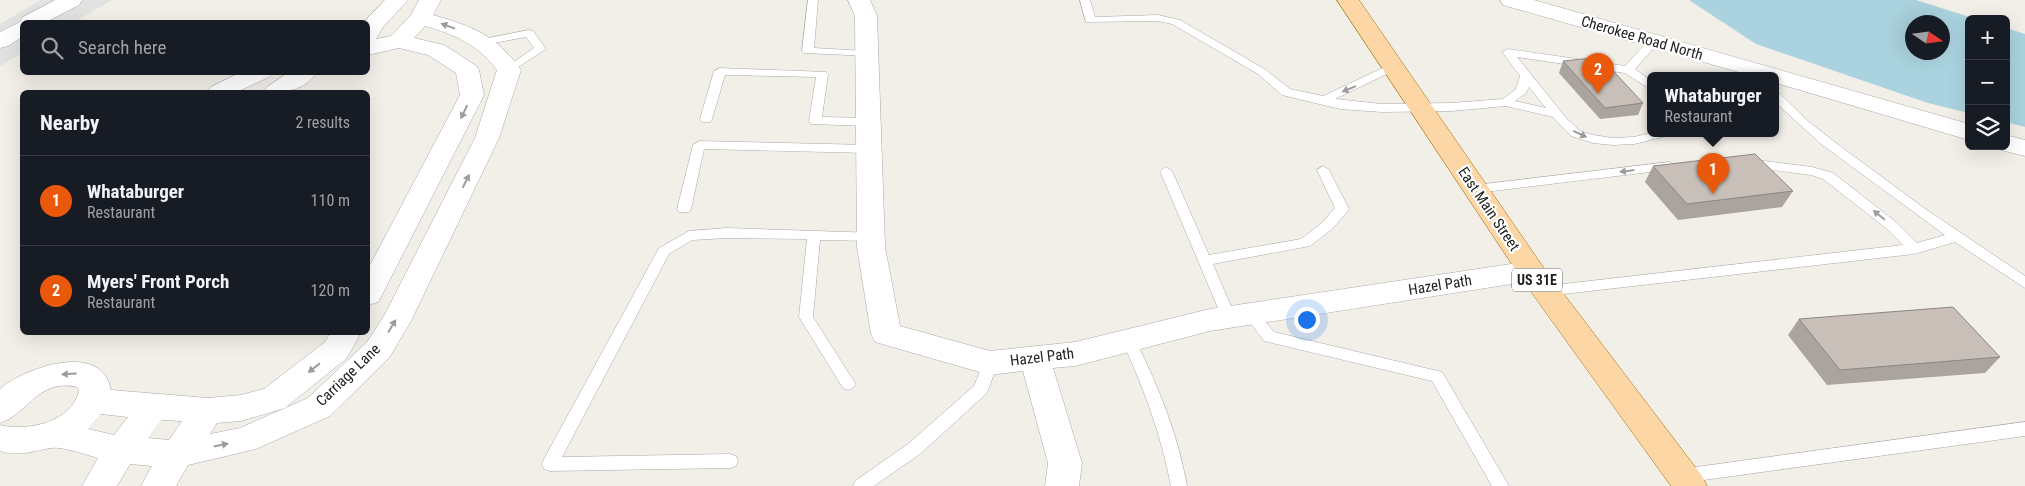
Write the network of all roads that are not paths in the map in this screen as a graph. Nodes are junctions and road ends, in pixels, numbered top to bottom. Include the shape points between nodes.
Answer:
1 (71, 0) edge
2 (397, 0) edge
3 (813, 0) edge
4 (859, 0) edge
5 (1085, 0) edge
6 (1348, 0) edge
7 (1511, 0) edge
8 (425, 9) edge
9 (35, 20) edge
10 (370, 28) edge
11 (20, 29) edge
12 (0, 41) edge
13 (399, 41) junction
14 (1654, 41) junction
15 (483, 42) junction
16 (370, 48) edge
17 (866, 54) junction
18 (1393, 67) junction
19 (1628, 70) junction
20 (1759, 72) edge
21 (509, 74) junction
22 (255, 75) edge
23 (301, 75) edge
24 (1525, 77) junction
25 (1779, 78) edge
26 (1647, 83) edge
27 (470, 86) junction
28 (223, 90) edge
29 (278, 90) edge
30 (1324, 100) junction
31 (1779, 100) edge
32 (1506, 102) junction
33 (1421, 108) junction
34 (1557, 114) junction
35 (706, 119) dead end
36 (868, 122) junction
37 (1965, 131) edge
38 (1648, 137) edge
39 (2010, 144) edge
40 (2025, 148) edge
41 (869, 149) junction
42 (481, 151) junction
43 (443, 154) junction
44 (1732, 161) edge
45 (1683, 164) edge
46 (1323, 170) dead end
47 (1166, 171) dead end
48 (1476, 189) junction
49 (684, 209) dead end
50 (814, 235) junction
51 (871, 236) junction
52 (1956, 237) junction
53 (1914, 249) junction
54 (1205, 261) junction
55 (423, 268) junction
56 (382, 271) junction
57 (1538, 281) junction
58 (2025, 283) edge
59 (370, 292) edge
60 (1240, 316) junction
61 (344, 335) edge
62 (1128, 341) junction
63 (1036, 358) junction
64 (990, 363) junction
65 (848, 384) dead end
66 (92, 401) junction
67 (154, 406) junction
68 (0, 410) edge
69 (208, 411) junction
70 (2025, 428) edge
71 (53, 434) junction
72 (0, 438) edge
73 (121, 450) junction
74 (177, 454) junction
75 (730, 461) dead end
76 (1686, 481) edge
77 (99, 486) edge
78 (158, 486) edge
79 (861, 486) edge
80 (1062, 486) edge
81 (1179, 486) edge
82 (1501, 486) edge

1 - 9 street
2 - 10 street
3 - 17 lane via 808,51
4 - 17 street, Hazel Path via 866,16
5 - 30 lane via 1090,20 1158,18 1176,22 1262,72 1286,92
6 - 18 main road, East Main Street / US 31E
7 - 14 street, Cherokee Road North
8 - 13 street
15 -> 8 street
11 - 12 street
13 - 16 street
13 - 27 street via 436,50 460,65 467,70
14 - 19 lane
14 - 20 street, Cherokee Road North
15 - 21 street via 499,54
15 - 21 lane via 529,33 540,49
17 - 36 street, Hazel Path
18 -> 30 lane
18 - 33 main road, East Main Street / US 31E
19 - 24 lane via 1508,52
19 - 26 lane
21 - 27 street
21 - 42 street, Carriage Lane
22 - 28 street
23 - 29 street
24 - 32 lane via 1522,90
24 - 34 lane
25 - 37 street, Cherokee Road North
27 -> 43 street via 472,96
30 - 33 lane via 1340,105
31 - 52 lane via 1796,119
32 - 33 lane
32 - 34 lane
33 - 48 main road, East Main Street / US 31E
34 -> 38 lane via 1566,126 1582,137 1603,140
35 - 36 lane via 720,71 822,74 815,121
36 - 41 street, Hazel Path
39 - 40 street
41 - 49 lane via 699,145
41 - 51 street, Hazel Path
42 - 43 street
55 -> 42 street, Carriage Lane
43 - 56 street
53 -> 44 lane via 1891,225 1839,183 1821,173
45 -> 48 lane
46 - 54 lane via 1342,209 1305,243
47 - 54 lane
48 - 57 main road, East Main Street / US 31E
50 - 51 lane
50 - 65 lane via 806,317
50 - 75 lane via 727,233 689,236 664,251 550,464
51 - 64 street, Hazel Path via 886,334
52 - 53 lane
52 - 58 lane
53 - 57 lane
54 - 60 lane
55 - 56 street
74 -> 55 street, Carriage Lane via 244,440 318,407 378,350
56 - 59 street
57 - 60 street, Hazel Path
57 - 76 main road, East Main Street / US 31E
60 - 62 street, Hazel Path via 1210,320
60 - 82 lane via 1269,337 1437,376
61 -> 69 street, Carriage Lane via 336,350 274,399 241,408
62 - 63 street, Hazel Path via 1075,354
62 - 81 lane via 1148,378 1174,457
63 - 64 street, Hazel Path
63 - 80 street via 1065,463
64 - 79 lane via 981,389 914,449
66 - 67 street, Carriage Lane
66 -> 68 street via 96,391 94,383 78,373 65,374 33,383
66 - 71 street, Carriage Lane via 72,423
67 - 69 street, Carriage Lane
67 - 73 street
69 - 74 street
70 - 76 lane
71 - 72 street, Carriage Lane via 20,443
71 - 73 street, Carriage Lane
73 - 74 street, Carriage Lane
73 - 77 street
74 - 78 street

